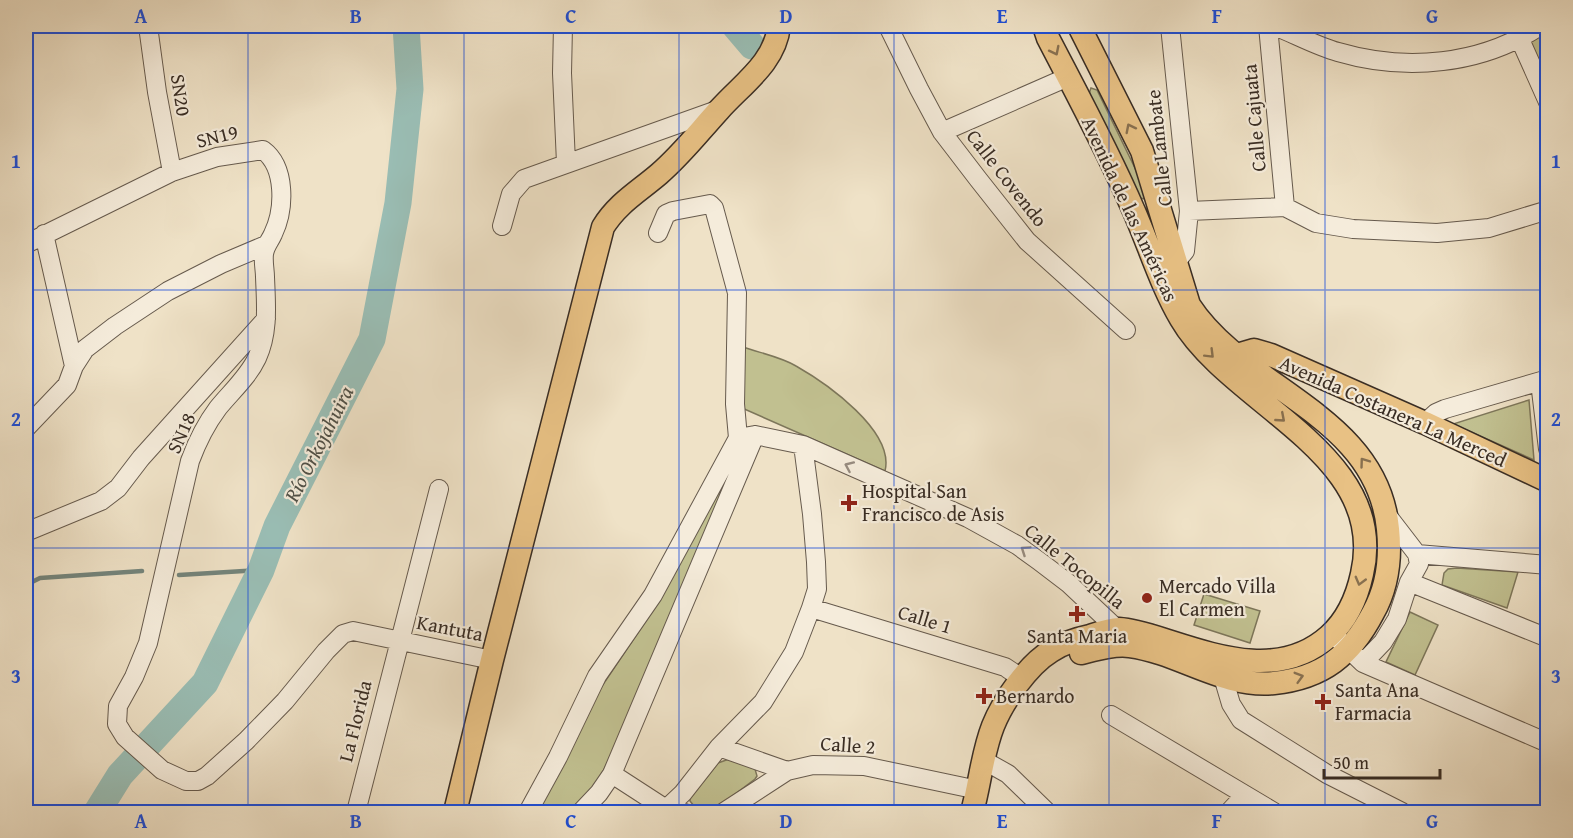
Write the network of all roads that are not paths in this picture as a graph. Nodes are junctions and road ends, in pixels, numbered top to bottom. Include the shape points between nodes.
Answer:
1 (148, 26) edge
2 (563, 26) edge
3 (779, 26) edge
4 (888, 26) edge
5 (1044, 26) edge
6 (1079, 26) edge
7 (1170, 26) edge
8 (1268, 26) edge
9 (1274, 26) edge
10 (1540, 26) edge
11 (1517, 32) edge
12 (1097, 62) junction
13 (1068, 76) junction
14 (1548, 102) edge
15 (720, 109) junction
16 (942, 132) junction
17 (271, 156) joint
18 (566, 163) junction
19 (172, 172) junction
20 (1285, 207) junction
21 (1548, 210) edge
22 (1189, 211) junction
23 (502, 225) dead end
24 (658, 233) dead end
25 (44, 234) junction
26 (26, 244) edge
27 (266, 245) junction
28 (1167, 266) junction
29 (266, 319) junction
30 (1126, 330) dead end
31 (1237, 355) junction
32 (74, 366) junction
33 (1236, 380) junction
34 (1270, 381) junction
35 (1544, 381) edge
36 (1425, 423) junction
37 (26, 428) edge
38 (746, 436) junction
39 (803, 445) junction
40 (1548, 449) edge
41 (1548, 481) edge
42 (439, 489) dead end
43 (1387, 515) junction
44 (26, 532) edge
45 (1417, 554) junction
46 (1548, 565) edge
47 (1410, 582) junction
48 (811, 608) junction
49 (1117, 629) junction
50 (1332, 633) junction
51 (1548, 638) edge
52 (398, 641) junction
53 (1356, 657) junction
54 (492, 660) junction
55 (1225, 668) junction
56 (1266, 672) junction
57 (1023, 679) junction
58 (1111, 715) dead end
59 (125, 737) joint
60 (1548, 742) edge
61 (719, 747) junction
62 (983, 760) junction
63 (787, 771) junction
64 (612, 774) junction
65 (978, 790) junction
66 (1244, 796) junction
67 (674, 811) edge
68 (356, 813) edge
69 (455, 813) edge
70 (528, 813) edge
71 (581, 813) edge
72 (724, 813) edge
73 (972, 813) edge
74 (1047, 813) edge
75 (1229, 813) edge
76 (1274, 813) edge
77 (1402, 813) edge

1 - 19 street, SN20
2 - 18 street
3 - 15 main road via 769,56
4 - 16 street, Calle Covendo
5 -> 13 main road, Avenida de las Américas
6 - 12 main road, Avenida de las Américas
7 - 22 street, Calle Lambate
8 - 20 street, Calle Cajuata
9 - 11 street via 1337,52 1392,63 1436,63 1474,55
10 - 11 street
11 - 14 street
12 - 13 main road
28 -> 12 main road, Avenida de las Américas via 1142,151
13 - 16 street
13 - 28 main road, Avenida de las Américas via 1132,207
15 - 18 street
15 - 54 main road via 694,141 613,212 603,227
16 - 30 street, Calle Covendo via 1027,241
17 - 19 street, SN19 via 254,150
17 - 27 street, SN18 via 278,169 280,211
18 - 23 street via 524,179 512,194
19 - 25 street, SN19
20 - 21 street via 1316,223 1437,233 1489,228
20 - 22 street
22 - 28 street, Calle Lambate via 1185,251
24 - 38 street via 666,214 710,204 714,208 737,292 735,404
25 - 26 street, SN19
25 - 32 street
27 - 29 street, SN18
27 - 32 street via 168,291 85,349
28 - 31 main road, Avenida de las Américas via 1202,323
28 -> 33 main road, Avenida de las Américas via 1181,318 1196,340
29 - 44 street via 118,488 100,501
29 - 59 street, SN18 via 256,360 216,411 197,441 190,461 147,643 118,706 117,724
31 - 34 main road, Avenida de las Américas
31 - 36 main road, Avenida Costanera La Merced via 1254,350 1271,355
32 - 37 street via 67,385
33 - 34 main road
33 -> 50 main road, Avenida de las Américas via 1327,459 1347,483 1360,512 1366,540 1365,562 1352,607
43 -> 34 main road, Avenida de las Américas via 1371,471 1353,447 1333,427
35 - 36 street via 1445,409
35 - 40 street
36 - 41 main road, Avenida Costanera La Merced
38 - 39 street, Calle Tocopilla
38 - 64 street
38 - 70 street via 653,595 597,676
39 - 48 street via 816,562 817,589
49 -> 39 street, Calle Tocopilla via 1017,545 968,518
42 - 52 street, La Florida
43 - 45 street
43 - 53 main road, Avenida de las Américas via 1390,542 1385,584
45 - 46 street
45 - 47 street via 1419,564
47 - 51 street
47 - 53 street via 1397,619 1383,642
48 - 57 street, Calle 1 via 1005,667
48 - 61 street via 794,652 763,702
49 - 55 main road via 1145,634
49 - 57 main road via 1069,641 1038,660
50 - 53 street
50 - 56 main road, Avenida de las Américas via 1314,648
52 - 54 street, Kantuta
52 - 59 street, Kantuta via 363,632 343,634 278,709 198,781 186,781 162,770
52 - 68 street, La Florida
56 -> 53 main road, Avenida de las Américas via 1298,678
53 - 60 street
54 - 69 main road
55 - 56 main road
55 - 57 main road via 1129,646 1104,647 1080,653
55 - 77 street via 1231,704 1241,720 1327,774
57 - 62 main road via 994,725
58 - 66 street
61 - 63 street
61 - 67 street
62 - 65 main road
62 - 74 street via 1008,774
63 - 65 street, Calle 2 via 813,765 864,766
63 - 72 street
64 - 67 street
64 - 71 street
65 - 73 main road
66 - 75 street
66 - 76 street

